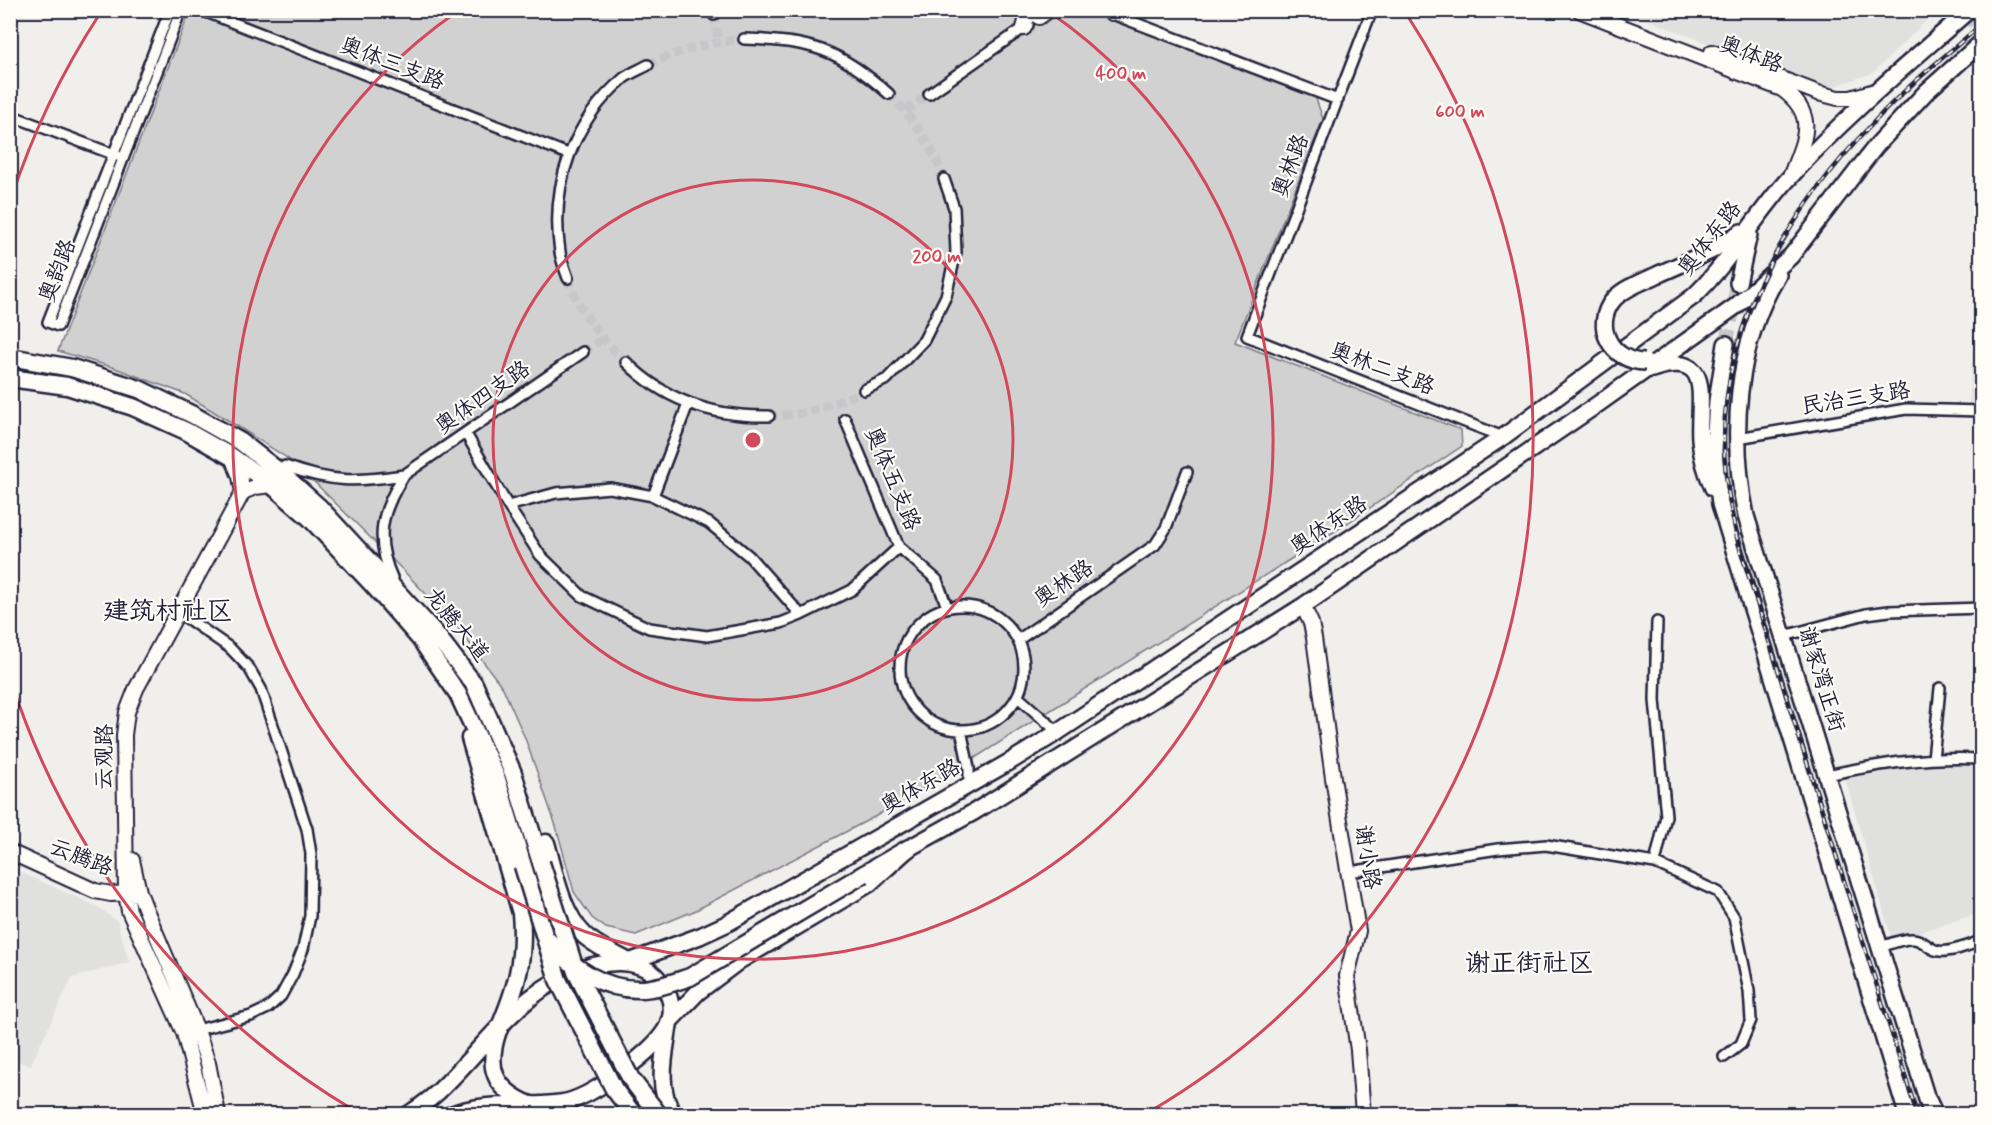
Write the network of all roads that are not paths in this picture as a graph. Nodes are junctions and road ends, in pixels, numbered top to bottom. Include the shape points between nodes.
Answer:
1 (170, 10) edge
2 (180, 10) edge
3 (201, 10) edge
4 (1057, 10) edge
5 (1372, 10) edge
6 (1579, 10) edge
7 (1604, 10) edge
8 (1107, 11) edge
9 (1968, 11) edge
10 (1039, 13) edge
11 (1024, 28) joint
12 (744, 39) tunnel mouth
13 (1982, 42) edge
14 (648, 65) tunnel mouth
15 (1880, 90) junction
16 (890, 94) tunnel mouth
17 (929, 94) tunnel mouth
18 (1338, 100) junction
19 (10, 115) edge
20 (568, 154) junction
21 (118, 156) junction
22 (1791, 176) junction
23 (944, 179) tunnel mouth
24 (1750, 225) junction
25 (1791, 256) junction
26 (568, 278) tunnel mouth
27 (1738, 284) tunnel mouth
28 (1247, 336) joint
29 (1726, 344) tunnel mouth
30 (583, 352) tunnel mouth
31 (10, 357) edge
32 (626, 362) tunnel mouth
33 (1644, 367) junction
34 (10, 378) edge
35 (864, 390) tunnel mouth
36 (688, 404) junction
37 (1982, 411) edge
38 (769, 416) tunnel mouth
39 (845, 419) dead end
40 (466, 434) junction
41 (1503, 437) junction
42 (1738, 438) junction
43 (241, 442) junction
44 (232, 457) junction
45 (285, 466) junction
46 (1187, 472) dead end
47 (404, 475) junction
48 (272, 485) junction
49 (243, 492) junction
50 (652, 496) junction
51 (1720, 504) junction
52 (508, 506) junction
53 (899, 547) junction
54 (387, 567) junction
55 (398, 590) junction
56 (1303, 606) junction
57 (947, 608) junction
58 (1982, 608) edge
59 (177, 612) junction
60 (801, 615) junction
61 (1657, 622) dead end
62 (1784, 636) junction
63 (1018, 640) junction
64 (1940, 688) dead end
65 (458, 694) junction
66 (1018, 697) junction
67 (961, 730) junction
68 (1058, 732) junction
69 (1933, 759) junction
70 (1982, 759) edge
71 (1827, 775) junction
72 (969, 785) junction
73 (909, 848) junction
74 (10, 852) edge
75 (1655, 863) junction
76 (1348, 872) junction
77 (133, 893) junction
78 (545, 937) junction
79 (1982, 940) edge
80 (1880, 947) junction
81 (629, 962) junction
82 (669, 1022) junction
83 (499, 1029) junction
84 (198, 1030) junction
85 (1724, 1057) dead end
86 (532, 1105) junction
87 (1931, 1110) edge
88 (205, 1114) edge
89 (218, 1114) edge
90 (409, 1114) edge
91 (452, 1114) edge
92 (559, 1114) edge
93 (633, 1114) edge
94 (658, 1114) edge
95 (673, 1114) edge
96 (1363, 1114) edge
97 (1907, 1114) edge

1 - 21 street, 奥韵路
2 - 21 street, 奥韵路
3 - 20 street, 奥体三支路
4 - 10 street
5 - 18 street, 奥林路
6 - 22 street, 奥体路 via 1782,89 1800,106 1806,126
7 - 15 street, 奥体路 via 1818,93 1851,99
8 - 18 street
9 - 15 main road, 奥体东路
10 - 11 street
11 - 17 street
12 - 16 street via 813,46 840,57
13 - 25 main road via 1926,92 1876,146
14 - 20 street via 626,77 592,111
15 - 22 main road, 奥体东路
18 - 28 street, 奥林路
19 - 21 street
20 - 26 street via 557,205 560,253
21 - 21 street, 奥韵路 via 48,322 58,326
22 - 24 main road, 奥体东路
23 - 35 street via 954,208 956,252 946,296 924,340 887,379
24 - 27 main road
24 - 33 main road, bridge via 1711,251 1624,291 1610,304 1605,318 1606,336 1618,354
24 - 41 main road, 奥体东路 via 1694,297
25 - 33 main road via 1736,306
25 - 42 main road, 谢家湾正街 via 1769,290 1752,334 1741,385
28 - 41 street, 奥林二支路
29 - 51 main road, 谢家湾正街 via 1714,451
30 - 40 street, 奥体四支路
31 - 43 highway, 龙腾大道 via 72,368 139,389
32 - 36 street via 641,378
33 - 51 main road via 1673,364 1689,369 1700,380 1701,453
33 - 56 main road
34 - 44 highway, 龙腾大道 via 67,386 133,407
36 - 38 street via 741,416
36 - 50 street
37 - 42 street, 民治三支路 via 1906,409
39 - 53 street, 奥体五支路
40 - 47 street, 奥体四支路
40 - 52 street
41 - 68 main road, 奥体东路
42 - 62 main road, 谢家湾正街 via 1746,516
43 - 45 highway
43 - 55 highway, 龙腾大道 via 319,507
44 - 48 highway, 龙腾大道
44 - 49 street
45 - 47 street via 345,481
45 - 54 highway
46 - 63 street, 奥林路 via 1166,528 1155,544
47 - 54 street via 383,521
48 - 49 street
48 - 65 highway, 龙腾大道 via 310,518 374,585 422,640
49 - 59 street, 云观路
50 - 52 street via 610,488 556,494
50 - 60 street via 709,523 749,556
51 - 97 main road, 谢家湾正街
52 - 60 street via 540,555 582,596 649,628 707,636 780,623
53 - 57 street, 奥体五支路 via 937,579
53 - 60 street via 852,590
54 - 55 street
54 - 81 highway via 440,625 501,717 574,923 598,945
55 - 94 highway, 龙腾大道, bridge via 474,684 513,773 576,972 631,1079
56 - 73 main road via 974,812
56 - 76 street, 谢小路 via 1314,638
57 - 63 street via 968,606 988,611 1005,623
57 - 67 street via 928,616 913,630 903,648 900,669 903,690 914,708 930,722
58 - 62 street via 1866,614
59 - 77 street, 云观路 via 127,712 126,834
59 - 84 street via 230,648 255,678 307,830 311,854 310,916 303,949 281,996 251,1016
61 - 75 street via 1655,700 1666,816
62 - 71 main road, 谢家湾正街
63 - 66 street via 1024,658 1024,678
64 - 69 street
65 - 78 highway, 龙腾大道, bridge via 496,776
65 - 83 highway via 521,913 522,960 513,997
66 - 67 street via 1006,713 990,724
66 - 68 street
67 - 72 street
68 - 72 main road, 奥体东路
69 - 70 street
69 - 71 street via 1882,763
71 - 80 main road, 谢家湾正街
72 - 81 main road, 奥体东路 via 726,924
73 - 78 highway, bridge via 690,976 664,985 640,989 592,978 561,956
73 - 82 main road via 869,884 739,961 698,992
74 - 77 street, 云腾路 via 95,891
75 - 76 street via 1546,845
75 - 85 street via 1718,892 1734,917 1751,1020 1741,1044
76 - 96 street, 谢小路 via 1358,931 1347,976
77 - 84 street, 云观路
77 - 88 street, 云观路 via 129,910 184,1033
78 - 93 highway, 龙腾大道, bridge via 558,980 614,1089
79 - 80 street via 1942,952 1912,938
80 - 87 main road, 谢家湾正街
81 - 82 main road via 645,968 668,992 672,1004
81 - 83 main road via 609,963 570,974 531,996
82 - 86 main road via 647,1050 612,1078 562,1103
82 - 95 highway via 663,1081
83 - 86 main road via 492,1050 493,1069 500,1084 514,1097
83 - 90 main road via 443,1088
84 - 89 street, 云观路
86 - 91 main road via 487,1106
86 - 92 highway

